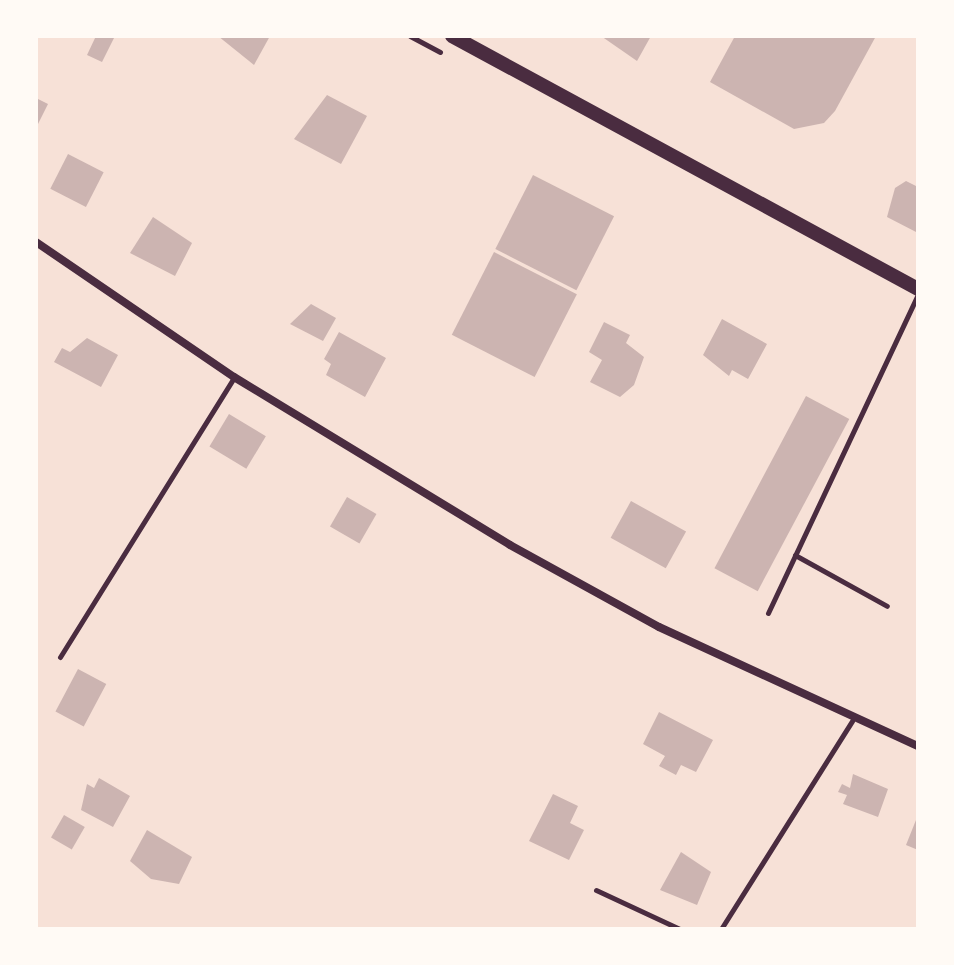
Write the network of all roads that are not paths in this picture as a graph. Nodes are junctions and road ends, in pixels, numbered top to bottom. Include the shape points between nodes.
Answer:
1 (452, 36) edge
2 (36, 242) edge
3 (918, 292) edge
4 (234, 377) junction
5 (795, 555) junction
6 (887, 606) dead end
7 (768, 613) dead end
8 (60, 657) dead end
9 (852, 721) junction
10 (918, 746) edge
11 (596, 890) dead end
12 (680, 929) edge
13 (721, 929) edge

1 - 3 street
2 - 4 street
3 - 5 lane
4 - 8 lane
4 - 9 street via 524,553
5 - 6 lane
5 - 7 lane
9 - 10 street
9 - 13 lane
11 - 12 lane

